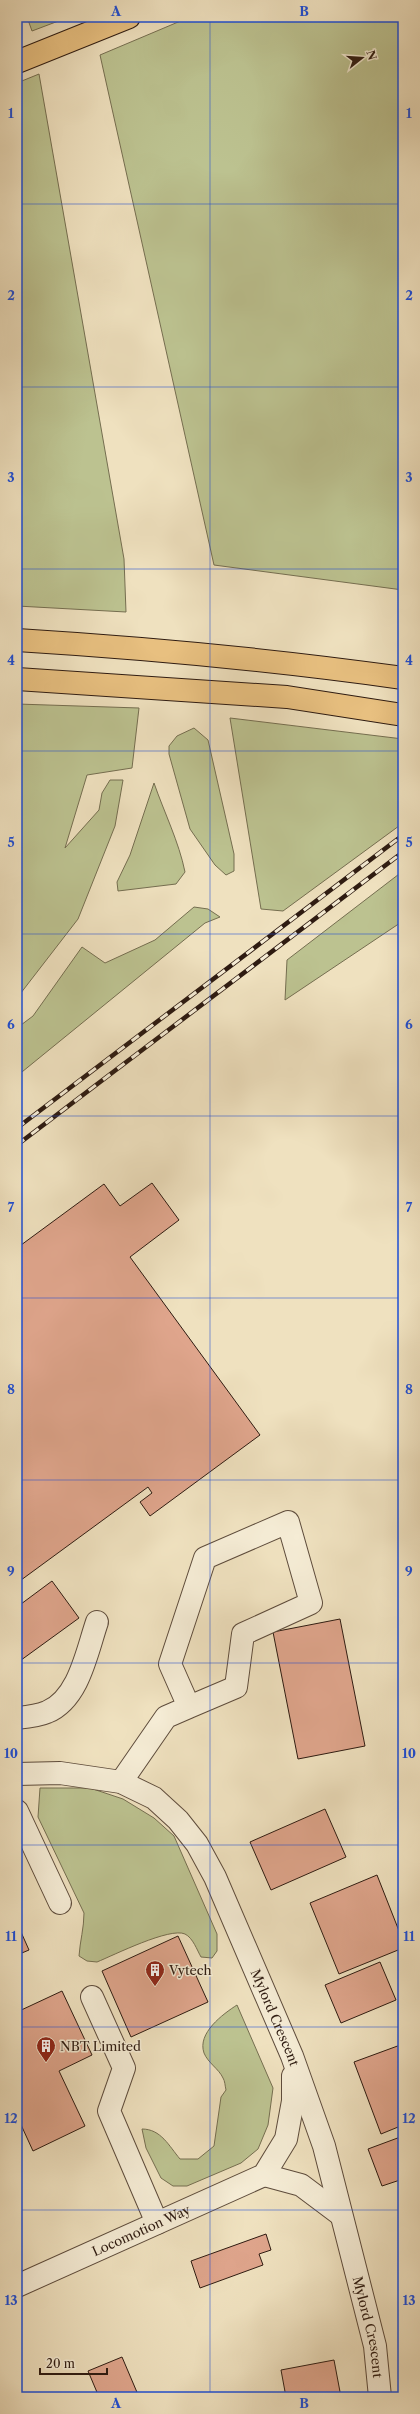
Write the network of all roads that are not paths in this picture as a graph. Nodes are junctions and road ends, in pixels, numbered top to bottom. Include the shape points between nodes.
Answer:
1 (116, 19) edge
2 (17, 62) edge
3 (17, 640) edge
4 (403, 678) edge
5 (17, 679) edge
6 (403, 715) edge
7 (97, 1622) dead end
8 (189, 1707) junction
9 (17, 1718) edge
10 (17, 1774) edge
11 (122, 1782) junction
12 (17, 1811) edge
13 (60, 1903) dead end
14 (92, 1997) dead end
15 (292, 2056) junction
16 (264, 2175) junction
17 (341, 2215) junction
18 (158, 2223) junction
19 (17, 2286) edge
20 (380, 2397) edge

1 - 2 main road
3 - 4 main road via 285,662
5 - 6 main road via 287,697
7 - 9 street via 73,1688 59,1705 47,1712
8 - 8 street via 170,1664 205,1558 288,1522 311,1604 244,1634 236,1687
8 - 11 street via 166,1717
10 - 11 street, Mylord Crescent via 60,1773
11 - 15 street, Mylord Crescent via 154,1798 178,1820 197,1844 215,1877
12 - 13 street
14 - 18 street via 124,2068 110,2111
15 - 16 street via 293,2102 286,2139
15 - 17 street, Mylord Crescent via 324,2146
16 - 17 street via 301,2185
16 - 18 street, Locomotion Way
17 - 20 street, Mylord Crescent via 375,2346
18 - 19 street, Locomotion Way

